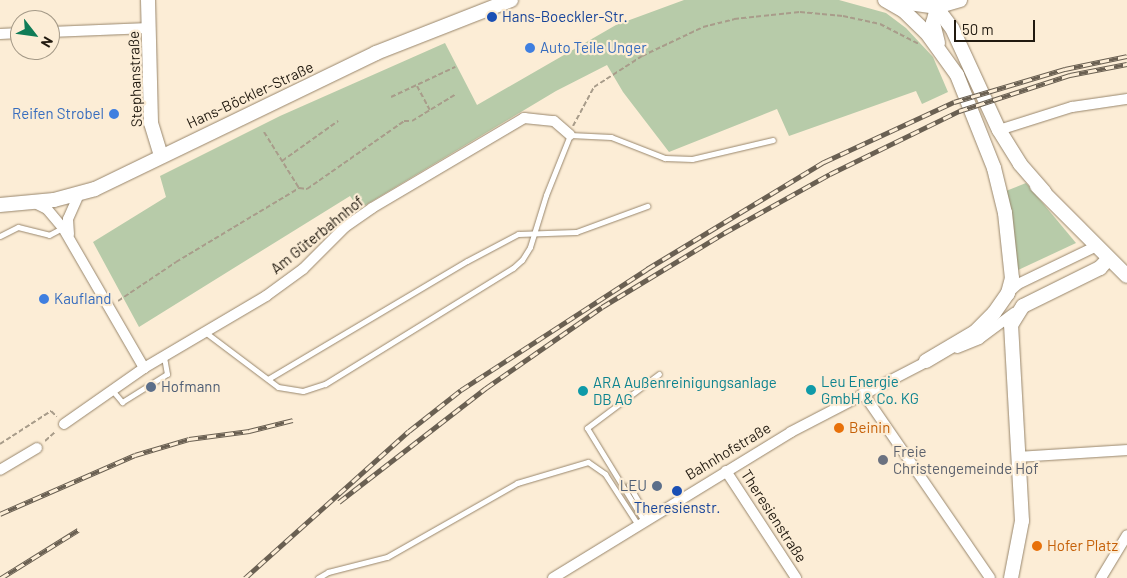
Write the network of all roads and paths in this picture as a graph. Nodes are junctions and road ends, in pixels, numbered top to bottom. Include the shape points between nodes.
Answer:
1 (148, 0) edge
2 (511, 0) edge
3 (884, 0) edge
4 (889, 0) edge
5 (962, 0) edge
6 (934, 2) edge
7 (149, 28) junction
8 (60, 32) edge
9 (958, 41) junction
10 (919, 45) dead end
11 (939, 46) junction
12 (455, 67) dead end
13 (417, 86) junction
14 (456, 94) dead end
15 (391, 97) dead end
16 (1127, 100) edge
17 (430, 110) junction
18 (338, 121) dead end
19 (978, 121) junction
20 (998, 130) junction
21 (264, 132) dead end
22 (570, 135) junction
23 (772, 140) dead end
24 (161, 156) junction
25 (282, 161) junction
26 (299, 188) junction
27 (1044, 192) junction
28 (79, 194) junction
29 (35, 203) junction
30 (0, 204) edge
31 (647, 206) dead end
32 (65, 227) junction
33 (535, 232) junction
34 (2, 233) edge
35 (1097, 246) junction
36 (1109, 258) junction
37 (1127, 276) edge
38 (1008, 293) junction
39 (1023, 306) junction
40 (108, 308) junction
41 (205, 332) junction
42 (164, 357) junction
43 (926, 361) junction
44 (144, 368) junction
45 (659, 374) dead end
46 (268, 379) junction
47 (112, 390) junction
48 (862, 393) junction
49 (64, 424) junction
50 (0, 444) edge
51 (37, 448) joint
52 (1127, 450) edge
53 (1018, 457) junction
54 (0, 470) edge
55 (726, 471) junction
56 (629, 485) dead end
57 (644, 522) junction
58 (1127, 535) edge
59 (318, 578) edge
60 (553, 578) edge
61 (796, 578) edge
62 (990, 578) edge
63 (1011, 578) edge
64 (1101, 578) edge

1 - 7 main road, Stephanstraße
2 - 24 main road, Hans-Böckler-Straße via 376,53
3 - 11 main road via 912,18
4 - 6 main road
5 - 6 main road
5 - 9 main road via 955,18
6 - 9 main road
6 - 11 main road via 934,31
7 - 8 street
7 - 24 main road, Stephanstraße via 151,123
9 - 20 main road
10 - 22 path via 880,24 843,16 800,12 726,21 703,27 642,56 594,87 577,115
11 - 19 main road
12 - 13 path
13 - 15 path
13 - 17 path
14 - 17 path
16 - 20 street via 1072,107
17 - 26 path via 412,121 404,120 307,189
18 - 25 path
19 - 27 main road via 1001,152
19 - 38 main road via 1005,214 1012,278
20 - 27 main road via 1020,164
21 - 25 path
22 - 23 lane via 611,137 665,158 683,158
22 - 33 lane
22 - 41 street, Am Güterbahnhof via 554,121 524,118 372,208 345,227 303,269
24 - 28 main road, Hans-Böckler-Straße
25 - 26 path
26 - 40 path via 176,262
27 - 35 main road
28 - 29 main road, Hans-Böckler-Straße
28 - 32 street
29 - 30 main road, Hans-Böckler-Straße
29 - 32 street via 47,209
31 - 33 lane via 576,232
32 - 34 lane via 49,235 18,227
32 - 40 street
33 - 46 lane via 518,234 466,261
33 - 46 lane via 530,247 513,268 325,384 291,391 278,388
35 - 36 main road
35 - 38 street via 1018,284
36 - 37 main road
36 - 39 main road via 1100,268
38 - 43 main road, Bahnhofstraße via 994,314 975,332
39 - 43 street, Bahnhofstraße via 979,339
39 - 53 main road via 1011,325
40 - 44 street
41 - 42 street, Am Güterbahnhof
41 - 46 lane
42 - 44 street, Am Güterbahnhof
42 - 47 lane via 167,374 122,402
43 - 48 street, Bahnhofstraße
44 - 47 street, Am Güterbahnhof
45 - 57 lane via 587,428
47 - 49 street, Am Güterbahnhof
48 - 55 street, Bahnhofstraße
48 - 62 street
49 - 50 path via 51,411
49 - 51 path
51 - 54 street
52 - 53 street
53 - 63 main road via 1022,529
55 - 57 street, Bahnhofstraße
55 - 61 street, Theresienstraße
56 - 57 lane
57 - 59 lane via 605,474 588,462 517,483 387,557 328,572
57 - 60 street, Bahnhofstraße
58 - 64 street

